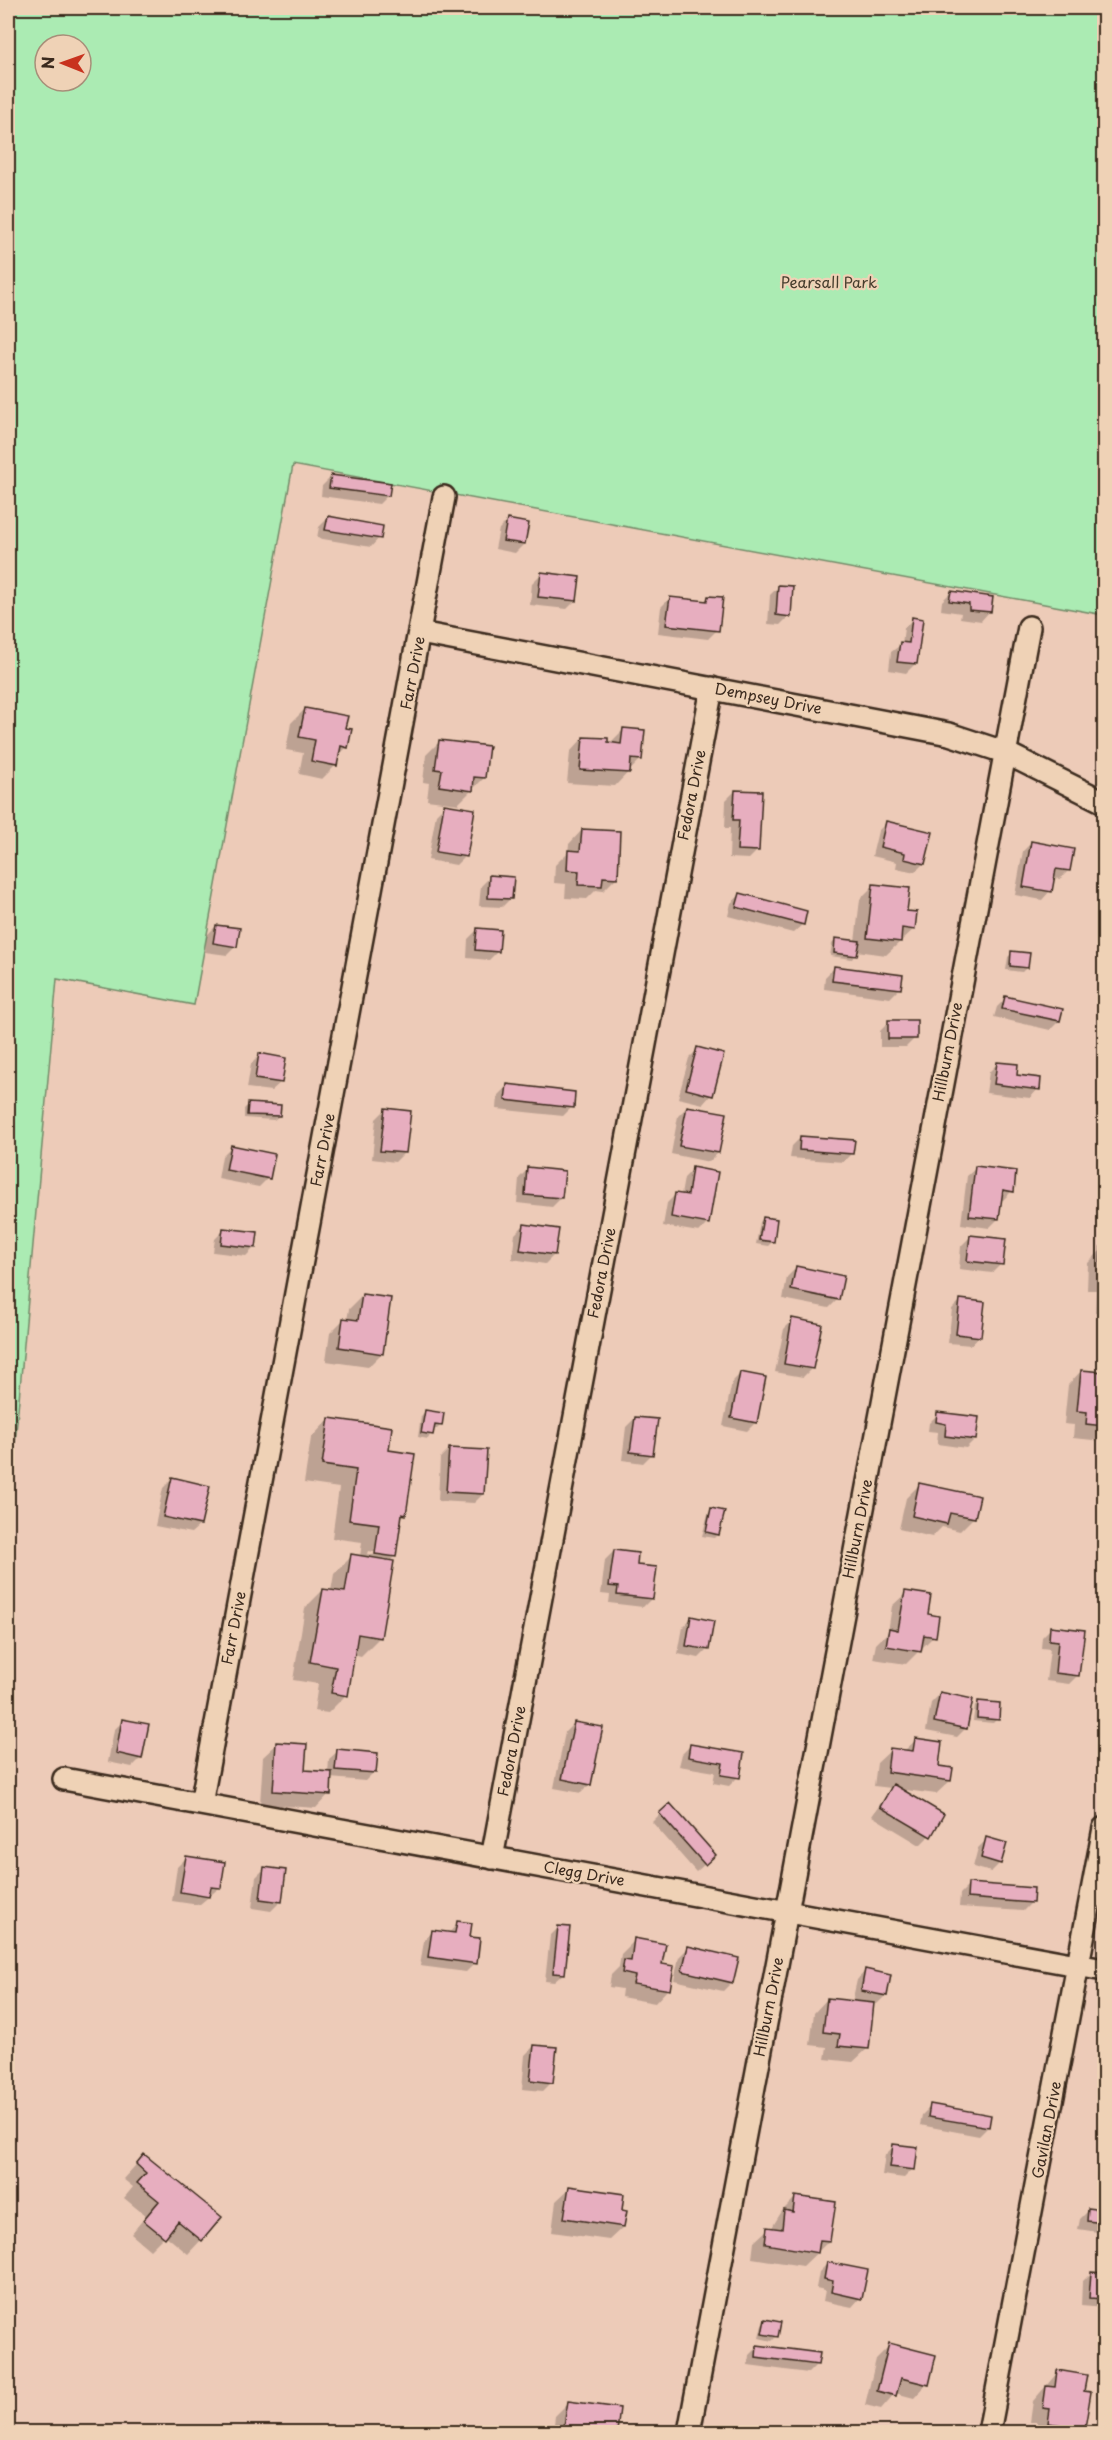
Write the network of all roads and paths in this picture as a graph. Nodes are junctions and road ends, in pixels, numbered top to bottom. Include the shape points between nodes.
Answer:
1 (444, 496) dead end
2 (1029, 627) dead end
3 (420, 633) junction
4 (712, 688) junction
5 (1004, 752) junction
6 (1104, 802) edge
7 (64, 1779) dead end
8 (201, 1804) junction
9 (1104, 1828) edge
10 (492, 1858) junction
11 (787, 1910) junction
12 (1079, 1965) junction
13 (1104, 1970) edge
14 (689, 2433) edge
15 (989, 2433) edge

1 - 3 street, Farr Drive
2 - 5 street, Hillburn Drive
3 - 4 street, Dempsey Drive
3 - 8 street, Farr Drive
4 - 5 street, Dempsey Drive via 949,734
4 - 10 street, Fedora Drive
5 - 6 street, Dempsey Drive
5 - 11 street, Hillburn Drive
7 - 8 street, Clegg Drive
8 - 10 street, Clegg Drive
9 - 12 street, Gavilan Drive
10 - 11 street, Clegg Drive
11 - 12 street, Clegg Drive
11 - 14 street, Hillburn Drive
12 - 13 street, Clegg Drive
12 - 15 street, Gavilan Drive

